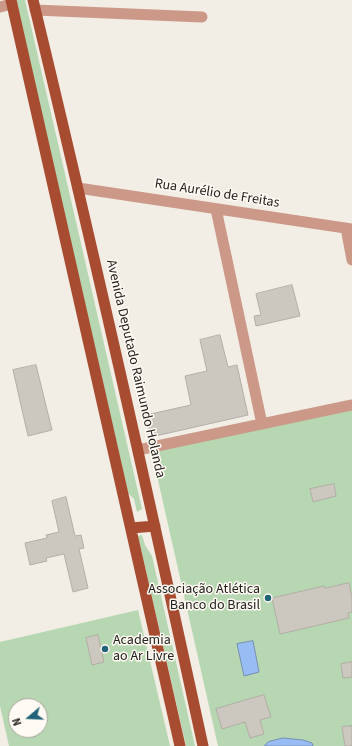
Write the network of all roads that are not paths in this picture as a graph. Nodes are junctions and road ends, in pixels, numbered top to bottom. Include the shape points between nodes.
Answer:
1 (12, 2) edge
2 (34, 5) edge
3 (0, 7) edge
4 (202, 17) dead end
5 (78, 188) junction
6 (216, 209) junction
7 (349, 229) edge
8 (352, 260) edge
9 (352, 405) edge
10 (262, 424) junction
11 (138, 450) junction
12 (155, 526) junction
13 (131, 528) junction
14 (180, 746) edge
15 (203, 746) edge

1 - 3 street
1 - 13 main road
2 - 4 street
2 - 5 main road, Avenida Deputado Raimundo Holanda
5 - 6 street, Rua Aurélio de Freitas
5 - 11 main road, Avenida Deputado Raimundo Holanda
6 - 7 street, Rua Aurélio de Freitas
6 - 10 street
7 - 8 street
9 - 10 street
10 - 11 street
11 - 12 main road, Avenida Deputado Raimundo Holanda
12 - 13 main road
12 - 15 main road, Avenida Deputado Raimundo Holanda
13 - 14 main road

